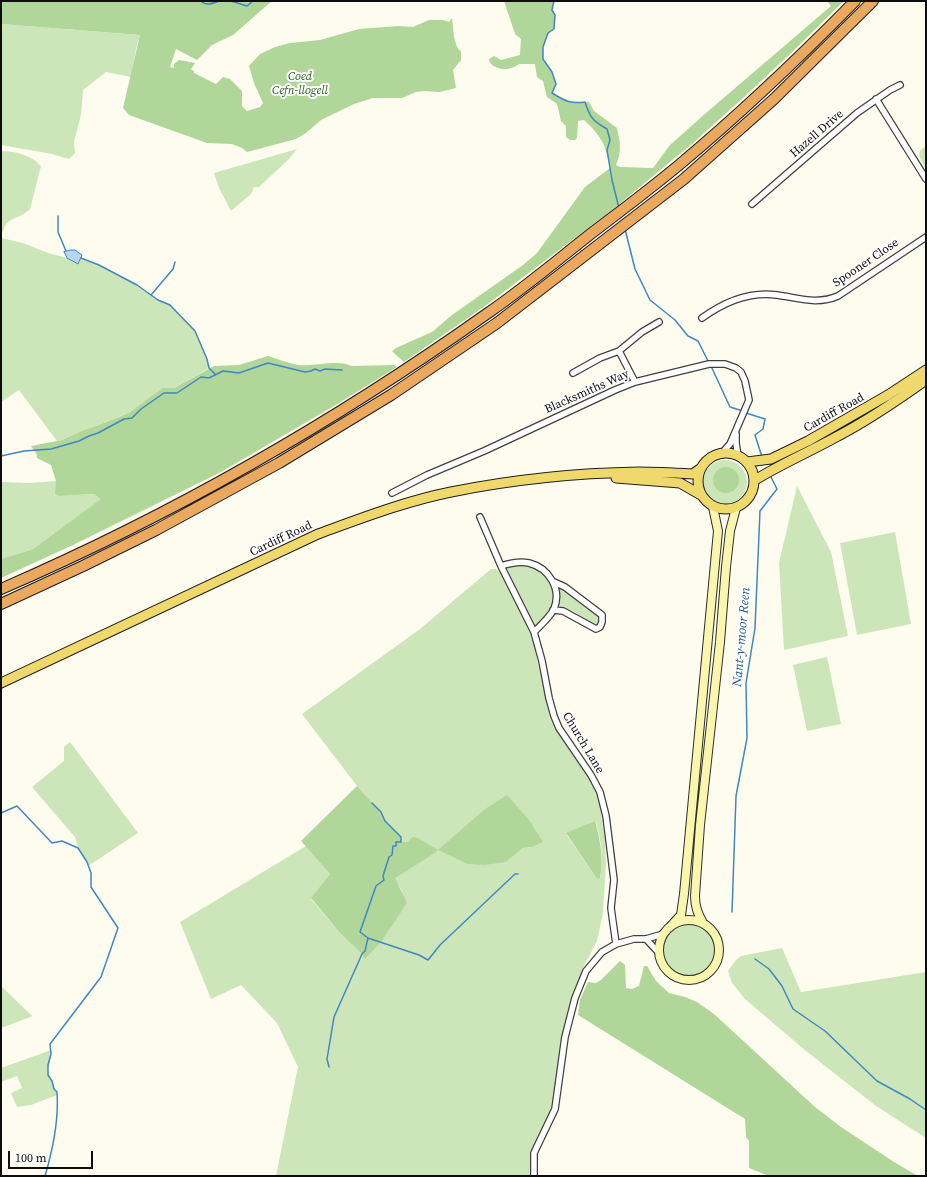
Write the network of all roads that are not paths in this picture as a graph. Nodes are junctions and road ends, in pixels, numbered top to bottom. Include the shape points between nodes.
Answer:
1 (855, 1) edge
2 (872, 2) edge
3 (900, 85) dead end
4 (876, 99) junction
5 (926, 179) edge
6 (752, 204) dead end
7 (926, 237) edge
8 (702, 318) dead end
9 (659, 322) dead end
10 (620, 351) junction
11 (926, 370) edge
12 (573, 373) dead end
13 (926, 380) edge
14 (635, 382) junction
15 (737, 430) junction
16 (722, 453) junction
17 (738, 456) junction
18 (747, 462) junction
19 (701, 468) junction
20 (589, 475) junction
21 (755, 480) junction
22 (392, 493) dead end
23 (701, 495) junction
24 (713, 507) junction
25 (736, 508) junction
26 (480, 517) dead end
27 (501, 566) junction
28 (42, 571) junction
29 (554, 582) junction
30 (1, 584) edge
31 (1, 589) edge
32 (1, 604) edge
33 (553, 610) junction
34 (534, 632) junction
35 (1, 683) edge
36 (703, 923) junction
37 (670, 927) junction
38 (664, 934) junction
39 (646, 939) junction
40 (616, 944) junction
41 (659, 953) junction
42 (534, 1176) edge

1 - 28 highway via 788,67 677,167 490,312 403,372 232,475
2 - 32 highway via 774,99 684,179 497,323 327,435 206,504 90,563
3 - 4 street, Hazell Drive
4 - 5 street
4 - 6 street, Hazell Drive
7 - 8 street, Spooner Close via 838,296 828,300 814,301 776,295 750,296 724,304
9 - 10 street
10 - 12 street via 600,358
10 - 14 street
11 - 18 main road, Cardiff Road via 808,441 770,459
13 - 21 main road, Cardiff Road via 840,436
14 - 15 street, Blacksmiths Way via 701,366 725,364 736,368 741,372 747,385 749,400
14 - 22 street, Blacksmiths Way
15 - 16 street, Blacksmiths Way
15 - 17 street, Blacksmiths Way
16 - 17 main road
16 - 19 main road via 706,461
17 - 18 main road
18 - 21 main road
19 - 20 main road, Cardiff Road via 693,474 639,472
19 - 23 main road via 698,486
20 - 23 main road, Cardiff Road via 680,483
20 - 35 main road, Cardiff Road via 526,480 450,492 332,529
21 - 25 main road via 748,499
23 - 24 main road
24 - 25 main road via 724,510
24 - 37 street via 718,531 684,894 681,915
25 - 36 street via 730,531 700,825 695,907
26 - 27 street, Church Lane
27 - 29 street via 530,563 539,567
27 - 34 street, Church Lane
28 - 30 highway
28 - 31 highway
29 - 33 street
29 - 33 street via 565,587 602,615 602,622 596,629 562,611
33 - 34 street
34 - 40 street, Church Lane via 554,716 600,792 606,816 614,880 611,908
36 - 37 street via 686,920
36 - 41 street via 716,935 719,945 719,958 707,975 698,980 687,981 677,978 668,972
37 - 38 street
38 - 39 street
38 - 41 street
39 - 40 street
39 - 41 street
40 - 42 street via 602,952 586,972 576,998 565,1037 555,1108 534,1153

